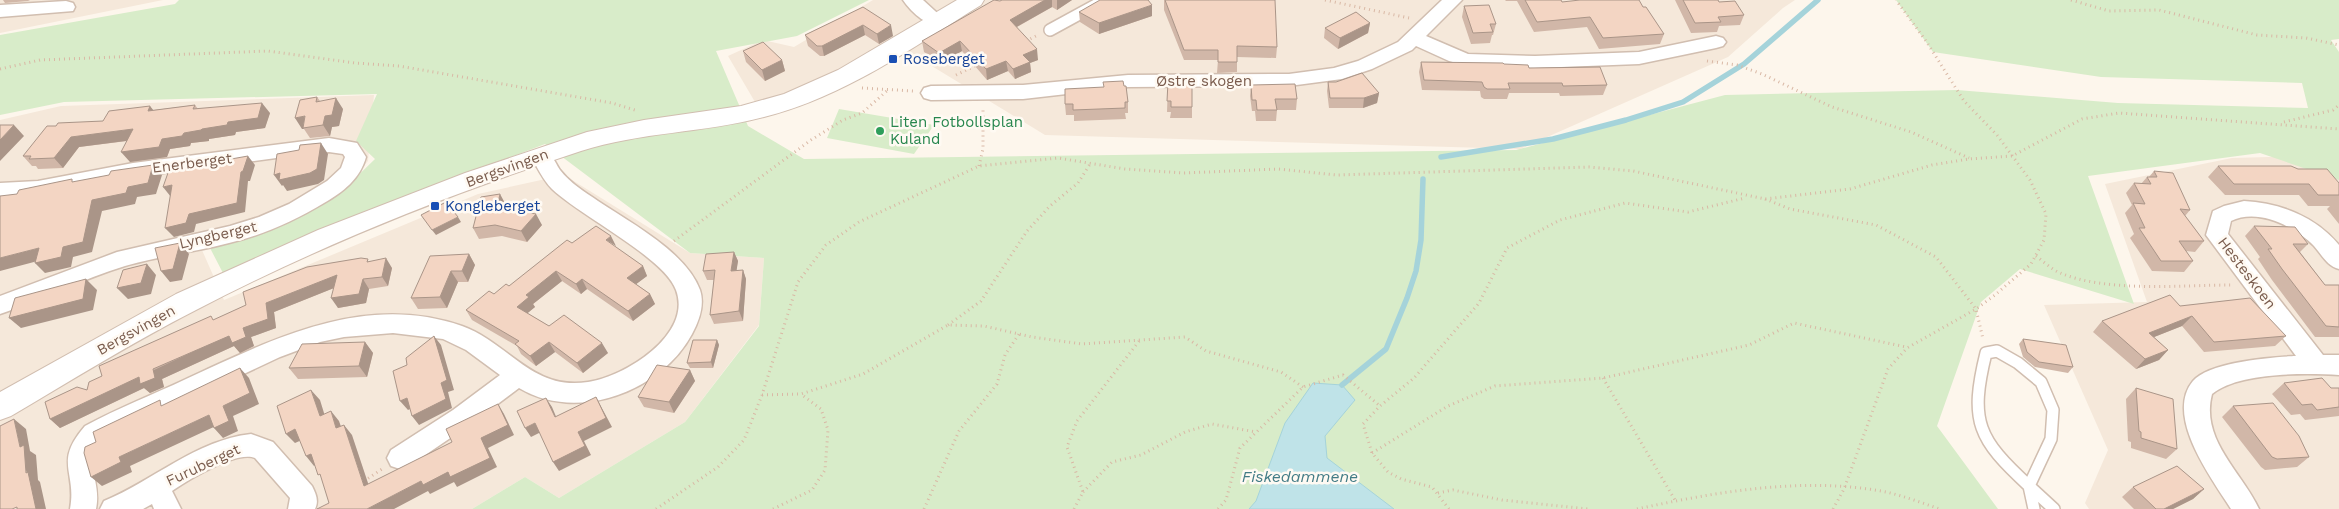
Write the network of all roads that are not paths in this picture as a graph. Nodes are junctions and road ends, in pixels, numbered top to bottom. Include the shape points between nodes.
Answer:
1 (912, 0) edge
2 (973, 0) edge
3 (1105, 0) edge
4 (1453, 0) edge
5 (66, 7) dead end
6 (0, 11) edge
7 (937, 21) junction
8 (1050, 30) road end
9 (1414, 38) junction
10 (1716, 42) dead end
11 (931, 92) road end
12 (354, 152) joint
13 (541, 156) junction
14 (0, 191) edge
15 (2339, 261) edge
16 (0, 306) edge
17 (2328, 364) edge
18 (518, 375) junction
19 (0, 406) edge
20 (400, 458) road end
21 (2029, 484) junction
22 (162, 498) edge
23 (83, 509) edge
24 (113, 509) edge
25 (301, 509) edge
26 (2034, 509) edge
27 (2054, 509) edge
28 (2246, 509) edge

1 - 7 street
2 - 7 street, Bergsvingen
3 - 8 lane
4 - 9 street, Østre skogen
5 - 6 street
7 - 13 street, Bergsvingen via 832,84 784,103 715,120 623,132
9 - 10 street via 1468,60 1535,62 1639,58
9 - 11 street, Østre skogen via 1365,66 1289,80 1128,81 1022,92
12 - 14 street, Enerberget via 342,146 318,146 133,170 38,190
12 - 16 street, Lyngberget via 354,166 341,180 319,196 267,223 115,260
13 - 18 street via 559,184 673,268 688,290 689,313 680,335 663,356 632,378 590,392 566,393 547,390
13 - 19 street, Bergsvingen via 261,266 159,317
15 - 17 street, Hesteskoen via 2319,237 2294,222 2263,211 2234,210 2221,217 2217,235 2255,285
17 - 28 street, Hesteskoen via 2252,369 2212,380 2202,388 2198,399 2198,423 2209,450
18 - 20 street
18 - 23 street via 466,338 414,324 352,326 306,337 94,433 83,446 78,461 86,500
21 - 21 lane via 2051,439 2053,410 2041,382 1997,351 1986,353 1978,384 1980,427 1997,455
21 - 26 lane
21 - 27 lane
22 - 24 street, Furuberget via 138,499
22 - 25 street, Furuberget via 175,475 233,447 251,445 264,450 303,494

